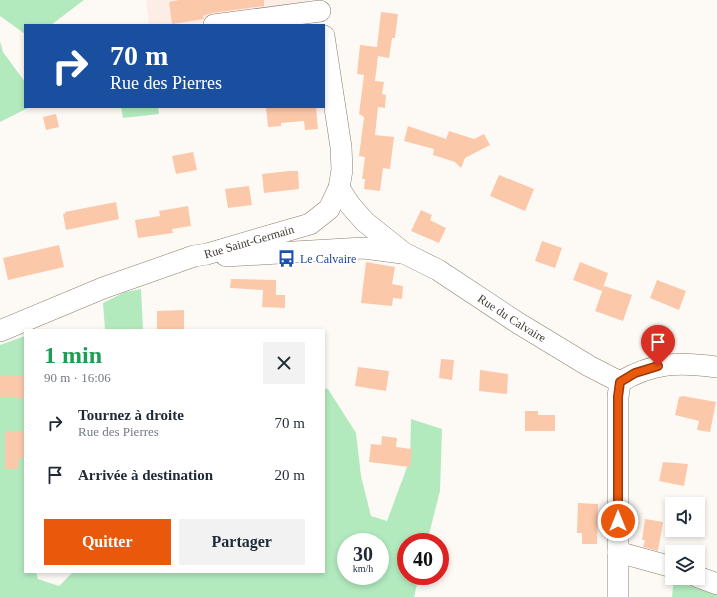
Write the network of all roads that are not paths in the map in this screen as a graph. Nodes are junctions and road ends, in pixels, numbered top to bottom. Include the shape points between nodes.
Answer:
1 (320, 12) edge
2 (222, 24) edge
3 (325, 43) edge
4 (339, 188) junction
5 (404, 253) junction
6 (207, 254) junction
7 (0, 331) edge
8 (717, 367) edge
9 (620, 382) junction
10 (618, 552) junction
11 (665, 565) edge
12 (705, 580) edge
13 (717, 584) edge
14 (618, 597) edge

1 - 2 street
3 - 4 street, Rue Saint-Germain via 341,147 342,170
4 - 5 street, Rue du Calvaire via 365,222
4 - 6 street, Rue Saint-Germain via 328,209 310,224
5 - 6 street, Rue du Calvaire via 364,248 246,256
5 - 9 street, Rue du Calvaire via 438,270 518,323
6 - 7 street, Rue Saint-Germain via 194,256 103,288
8 - 9 street via 689,363 658,366 635,373
9 - 10 street
10 - 11 street
10 - 14 street
12 - 13 street

